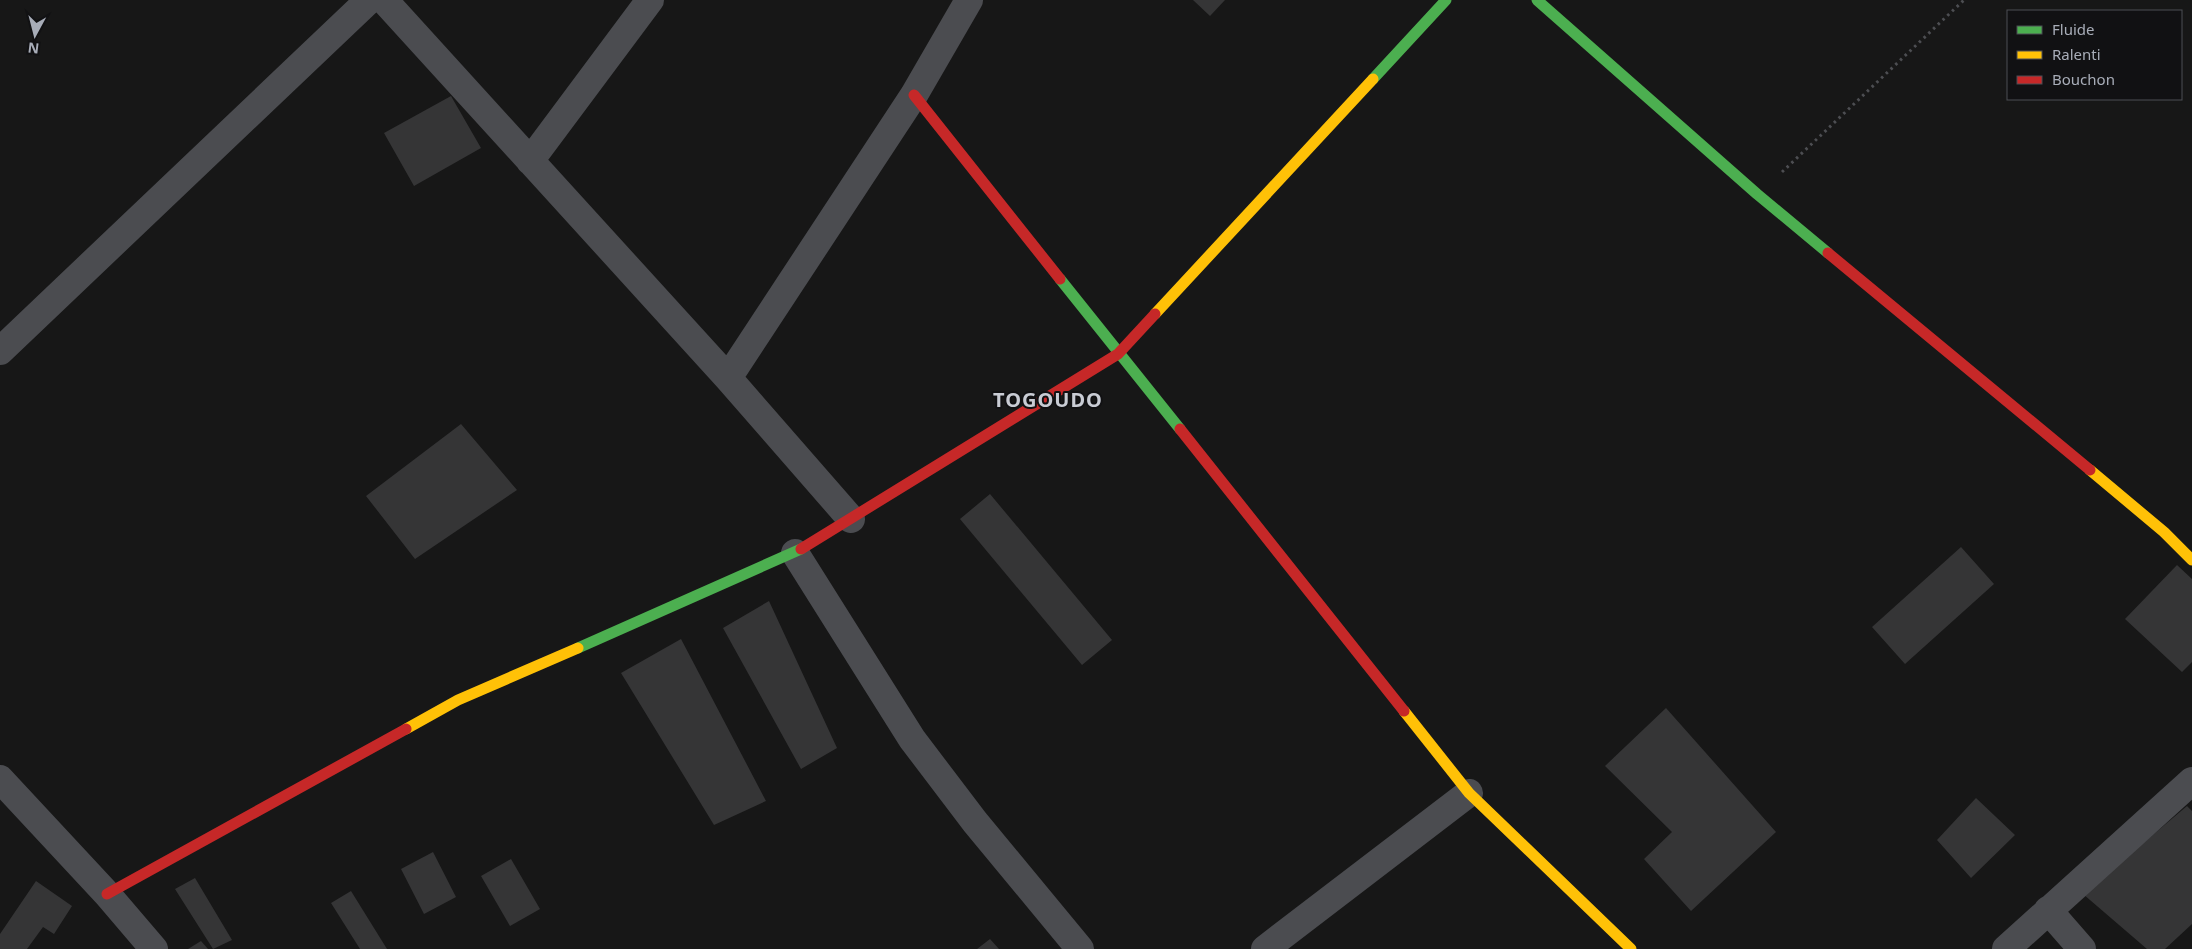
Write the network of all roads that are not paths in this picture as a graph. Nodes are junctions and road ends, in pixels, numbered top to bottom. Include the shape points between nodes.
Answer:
1 (369, 0) edge
2 (384, 0) edge
3 (650, 0) edge
4 (969, 0) edge
5 (1446, 0) edge
6 (1537, 0) edge
7 (914, 95) junction
8 (530, 162) junction
9 (0, 351) edge
10 (1118, 354) junction
11 (728, 378) junction
12 (851, 519) junction
13 (795, 553) junction
14 (2192, 560) edge
15 (0, 779) edge
16 (2192, 781) edge
17 (1469, 793) junction
18 (107, 894) junction
19 (2048, 910) junction
20 (154, 949) edge
21 (1080, 949) edge
22 (1266, 949) edge
23 (1631, 949) edge
24 (2006, 949) edge
25 (2082, 949) edge

1 - 9 street
2 - 8 street
3 - 8 street
4 - 7 street
5 - 10 street
6 - 14 street via 1757,194 2164,532
7 - 10 street
7 - 11 street
8 - 11 street
10 - 12 street
10 - 17 street
11 - 12 street
12 - 13 street
13 - 18 street via 458,700
13 - 21 street via 912,739 975,822
15 - 18 street
16 - 19 street
17 - 22 street
17 - 23 street
18 - 20 street
19 - 24 street
19 - 25 street

